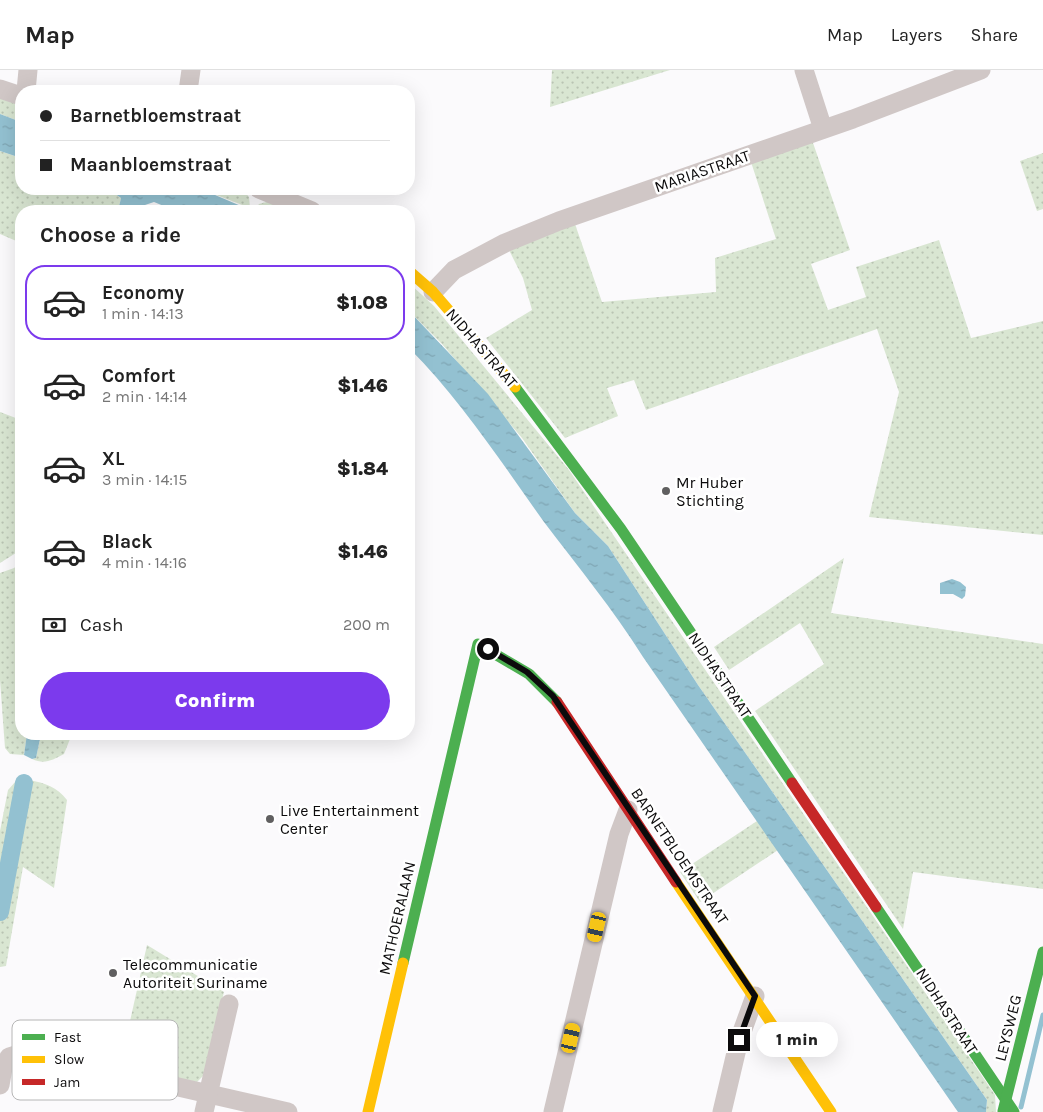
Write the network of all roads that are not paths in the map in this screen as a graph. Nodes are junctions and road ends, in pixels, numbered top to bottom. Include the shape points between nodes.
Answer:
1 (28, 70) edge
2 (191, 70) edge
3 (804, 70) edge
4 (981, 70) edge
5 (27, 85) edge
6 (189, 85) edge
7 (0, 89) edge
8 (15, 94) edge
9 (823, 129) junction
10 (273, 195) edge
11 (298, 205) edge
12 (415, 276) edge
13 (433, 292) junction
14 (478, 644) joint
15 (628, 810) junction
16 (1043, 952) edge
17 (755, 996) junction
18 (228, 1004) dead end
19 (12, 1056) edge
20 (0, 1085) edge
21 (178, 1086) edge
22 (208, 1093) junction
23 (1006, 1100) junction
24 (204, 1112) edge
25 (288, 1112) edge
26 (368, 1112) edge
27 (554, 1112) edge
28 (722, 1112) edge
29 (831, 1112) edge
30 (1003, 1112) edge
31 (1014, 1112) edge

1 - 5 street
2 - 6 street
3 - 9 street
4 - 9 street, MARIASTRAAT
7 - 8 street
9 - 13 street, MARIASTRAAT via 505,243 454,270
10 - 11 street
12 - 13 street, NIDHASTRAAT
13 - 23 street, NIDHASTRAAT via 527,400 621,529
14 - 15 street, BARNETBLOEMSTRAAT via 536,678 553,696
14 - 26 street, MATHOERALAAN
15 - 17 street, BARNETBLOEMSTRAAT
15 - 27 street via 619,834
16 - 23 street, LEYSWEG
17 - 28 street via 739,1040
17 - 29 street, BARNETBLOEMSTRAAT
18 - 22 street
19 - 20 street via 3,1068
21 - 22 street
22 - 24 street
22 - 25 street
23 - 30 street, LEYSWEG
23 - 31 street, NIDHASTRAAT

